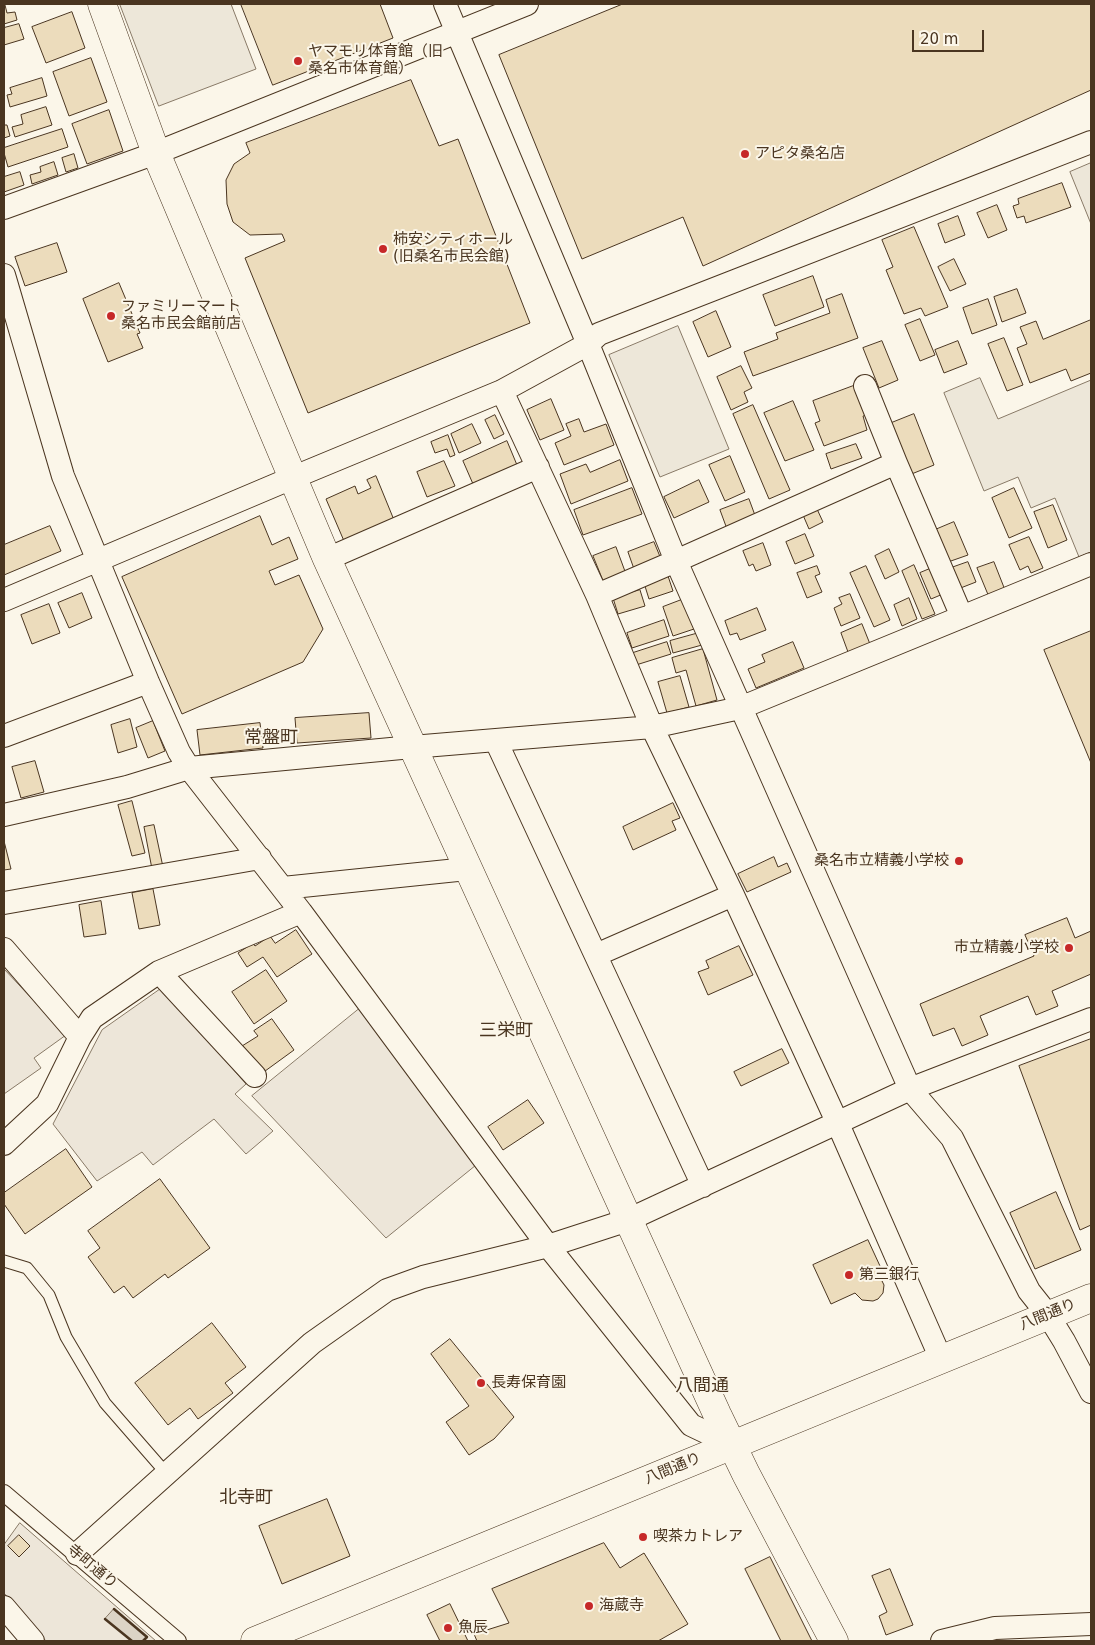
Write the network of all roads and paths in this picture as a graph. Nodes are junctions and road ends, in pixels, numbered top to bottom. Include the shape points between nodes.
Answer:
1 (102, 4) edge
2 (445, 4) edge
3 (527, 4) edge
4 (456, 32) junction
5 (1091, 142) edge
6 (156, 153) junction
7 (4, 208) edge
8 (4, 276) edge
9 (588, 344) junction
10 (865, 386) dead end
11 (502, 391) junction
12 (896, 464) junction
13 (538, 467) junction
14 (292, 478) junction
15 (327, 559) junction
16 (97, 561) junction
17 (676, 561) junction
18 (1091, 564) edge
19 (597, 594) junction
20 (4, 600) edge
21 (962, 617) junction
22 (148, 682) junction
23 (740, 708) junction
24 (652, 727) junction
25 (4, 736) edge
26 (496, 741) junction
27 (412, 747) junction
28 (189, 768) junction
29 (4, 816) edge
30 (260, 858) junction
31 (467, 869) junction
32 (283, 888) junction
33 (733, 895) junction
34 (4, 903) edge
35 (302, 912) junction
36 (4, 948) edge
37 (596, 955) junction
38 (159, 972) junction
39 (1091, 1019) edge
40 (80, 1037) junction
41 (255, 1076) dead end
42 (910, 1089) junction
43 (838, 1124) junction
44 (4, 1144) edge
45 (703, 1186) junction
46 (628, 1220) junction
47 (548, 1246) junction
48 (4, 1261) edge
49 (1091, 1298) edge
50 (1048, 1315) junction
51 (941, 1358) junction
52 (1091, 1392) edge
53 (733, 1445) junction
54 (166, 1473) junction
55 (4, 1493) edge
56 (77, 1554) junction
57 (4, 1607) edge
58 (1091, 1624) edge
59 (33, 1641) edge
60 (178, 1641) edge
61 (255, 1641) edge
62 (834, 1641) edge
63 (942, 1641) edge

1 - 6 street
2 - 4 street
3 - 4 street
4 - 6 street
4 - 9 street
5 - 9 street via 599,334
6 - 7 street
6 - 14 street
8 - 16 street via 63,476
9 - 11 street
9 - 17 street
10 - 12 street
11 - 13 street
11 - 14 street
12 - 17 street
12 - 21 street
13 - 15 street
13 - 19 street
14 - 15 street
14 - 16 street
15 - 27 street
16 - 20 street
16 - 22 street
17 - 19 street
17 - 23 street
18 - 21 street
19 - 24 street
21 - 23 street
22 - 25 street
22 - 28 street
23 - 24 street
23 - 42 street
24 - 26 street
24 - 33 street
26 - 27 street
26 - 37 street
27 - 28 street
27 - 31 street
28 - 29 street via 127,787
28 - 30 street
30 - 32 street
30 - 34 street
31 - 32 street
31 - 46 street
32 - 35 street
33 - 37 street
33 - 43 street
35 - 38 street
35 - 47 street
36 - 40 street
37 - 45 street
38 - 40 street via 92,1018
38 - 41 street
39 - 42 street
40 - 44 street via 47,1104
42 - 43 street
42 - 50 street via 952,1138 1029,1292
43 - 45 street
43 - 51 street
45 - 46 street
46 - 47 street
46 - 53 street
47 - 53 street via 691,1426
47 - 54 street via 423,1277 387,1290 312,1342
48 - 54 lane via 27,1268 49,1295 66,1338 106,1403
49 - 50 street, 八間通り
50 - 51 street, 八間通り
50 - 52 street
51 - 53 street, 八間通り
53 - 61 street, 八間通り
53 - 62 street
54 - 56 street
55 - 56 street, 寺町通り
56 - 60 street, 寺町通り
57 - 59 street
58 - 63 street via 994,1628

